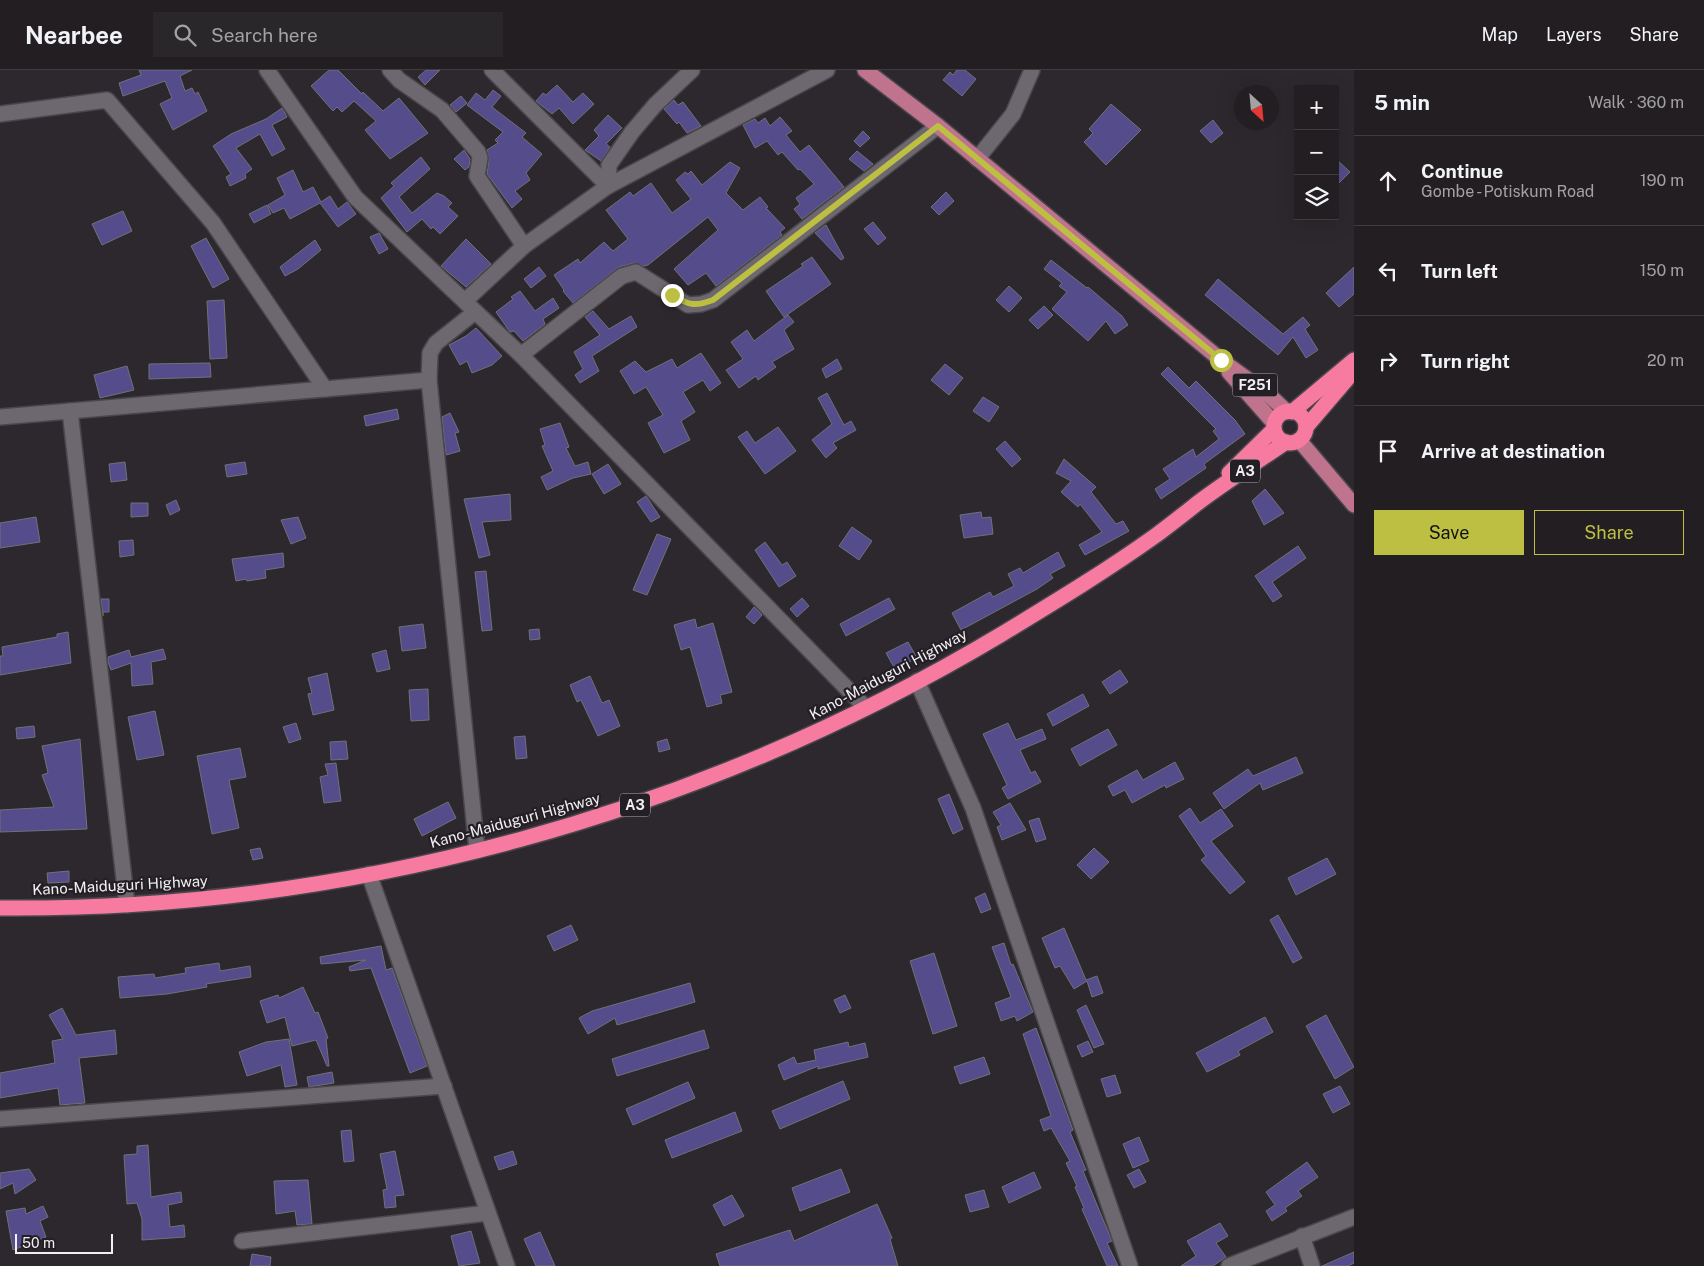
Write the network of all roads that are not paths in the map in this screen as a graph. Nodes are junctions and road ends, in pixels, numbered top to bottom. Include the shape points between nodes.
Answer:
1 (267, 70) edge
2 (390, 70) edge
3 (492, 70) edge
4 (692, 70) edge
5 (827, 70) edge
6 (865, 70) edge
7 (1032, 70) edge
8 (0, 114) edge
9 (938, 126) junction
10 (977, 158) junction
11 (608, 186) junction
12 (524, 246) junction
13 (470, 307) junction
14 (521, 355) junction
15 (1221, 360) junction
16 (1354, 360) edge
17 (1354, 371) edge
18 (429, 380) junction
19 (325, 389) junction
20 (70, 411) junction
21 (1289, 412) junction
22 (0, 417) edge
23 (1274, 426) junction
24 (1297, 436) junction
25 (1202, 499) junction
26 (1354, 505) edge
27 (917, 680) junction
28 (866, 708) junction
29 (478, 850) junction
30 (369, 874) junction
31 (127, 905) junction
32 (0, 908) edge
33 (444, 1086) junction
34 (0, 1119) edge
35 (488, 1213) junction
36 (1354, 1217) edge
37 (1302, 1236) junction
38 (242, 1241) dead end
39 (507, 1266) edge
40 (1130, 1266) edge
41 (1229, 1266) edge
42 (1312, 1266) edge

1 - 13 street via 345,186
2 - 12 street via 442,110 478,152 477,176
3 - 11 street
4 - 11 street via 632,132 609,165
5 - 11 street
6 - 9 main road, F251
7 - 10 street via 1013,114
8 - 19 street via 107,100 213,223
9 - 10 main road, F251
9 - 14 street via 713,300 688,305 636,272 622,276
10 - 15 main road, F251
11 - 12 street
12 - 13 street
13 - 14 street
13 - 18 street via 430,353
14 - 28 street
15 - 21 main road, F251
15 - 23 main road, F251
16 - 21 highway, A3
17 - 24 highway, Kano-Maiduguri Highway / A3
18 - 19 street
18 - 29 street
19 - 20 street
20 - 22 street
20 - 31 street
21 - 23 highway, A3 via 1277,418
21 - 24 highway via 1302,417
23 - 24 highway via 1279,439
23 - 25 highway, Kano-Maiduguri Highway / A3
24 - 25 highway, Kano-Maiduguri Highway / A3
24 - 26 main road
25 - 27 highway, Kano-Maiduguri Highway / A3 via 1154,537 1000,635
27 - 28 highway, Kano-Maiduguri Highway / A3
27 - 40 street via 973,808
28 - 29 highway, Kano-Maiduguri Highway / A3 via 762,757 687,787 607,815
29 - 30 highway, Kano-Maiduguri Highway / A3
30 - 31 highway, Kano-Maiduguri Highway / A3 via 251,894
30 - 33 street
31 - 32 highway, Kano-Maiduguri Highway / A3
33 - 34 street
33 - 35 street
35 - 38 street
35 - 39 street
36 - 37 street
37 - 41 street
37 - 42 street

